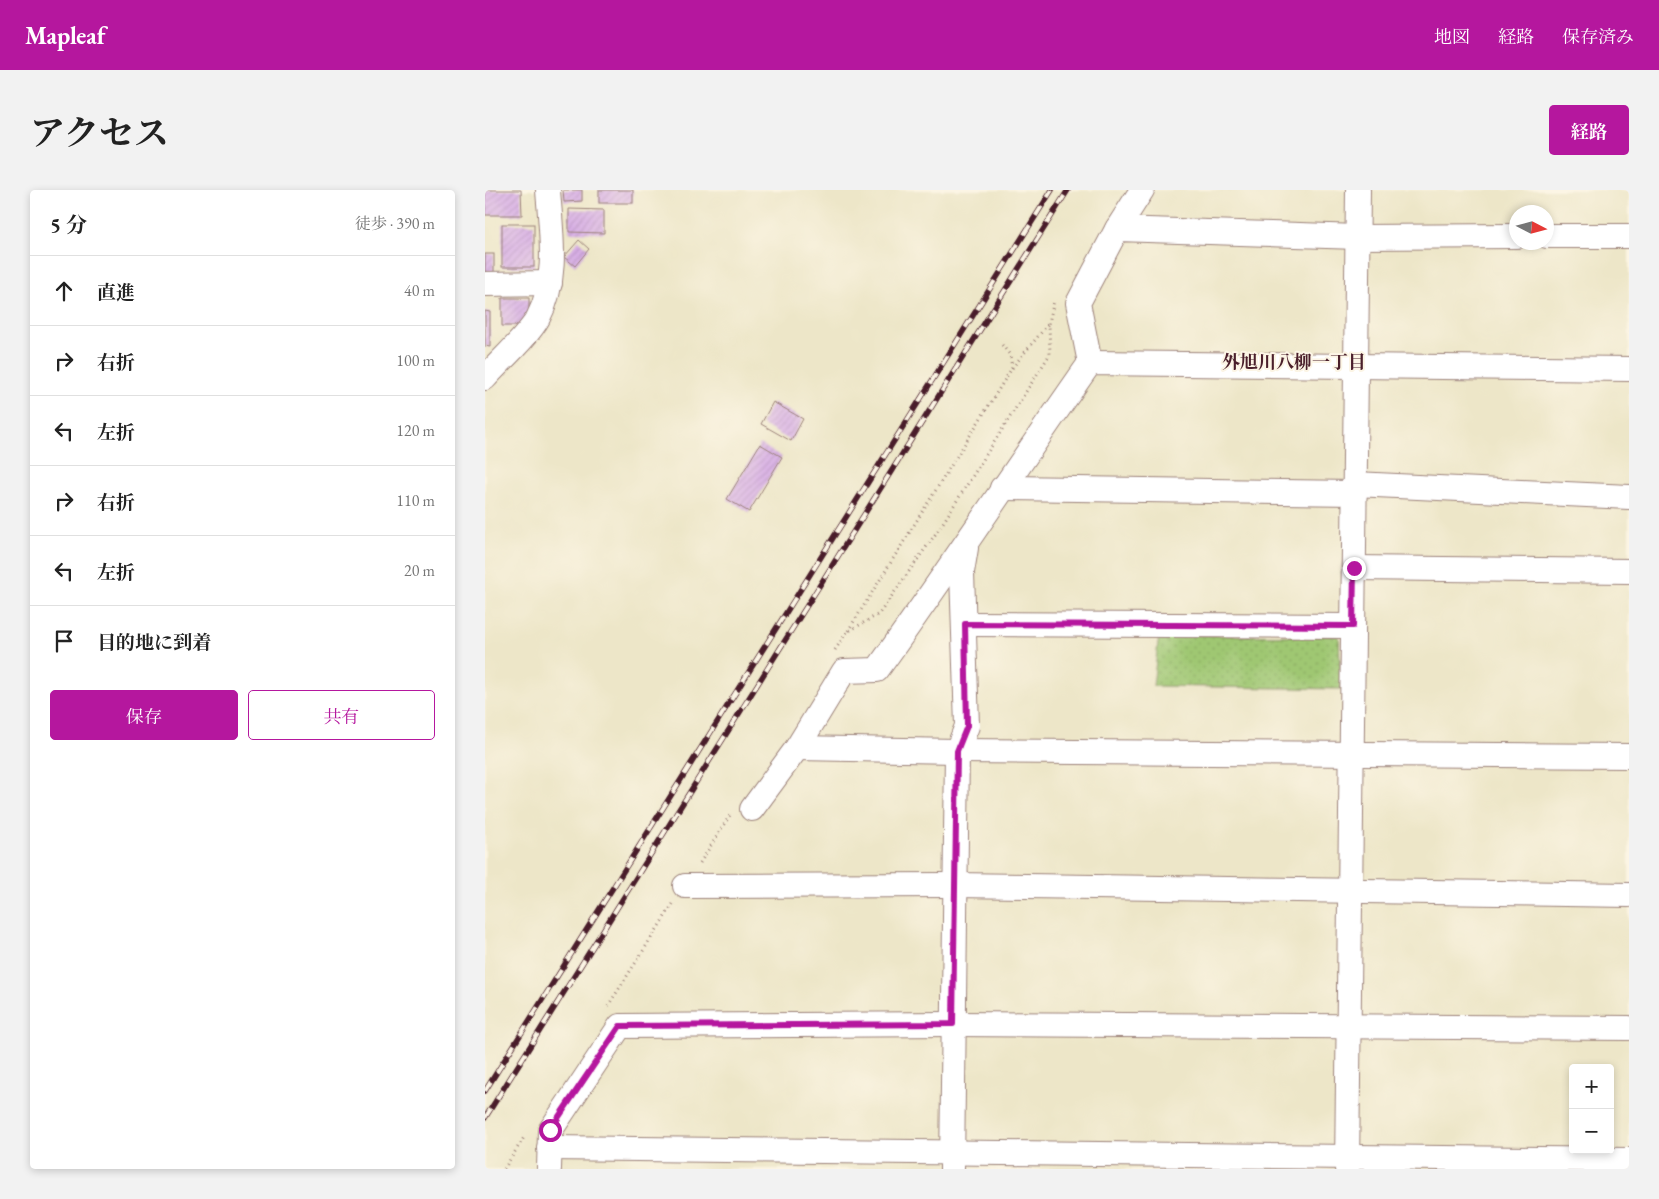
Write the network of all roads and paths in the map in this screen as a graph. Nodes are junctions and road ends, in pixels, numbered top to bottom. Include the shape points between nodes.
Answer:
1 (547, 190) edge
2 (1141, 190) edge
3 (1358, 190) edge
4 (1117, 229) junction
5 (1509, 236) edge
6 (1554, 236) edge
7 (1629, 236) edge
8 (1358, 237) junction
9 (550, 283) junction
10 (485, 284) edge
11 (1049, 323) dead end
12 (1002, 345) dead end
13 (1090, 363) junction
14 (1356, 366) junction
15 (1012, 368) junction
16 (1629, 368) edge
17 (485, 378) edge
18 (1002, 488) junction
19 (1355, 489) junction
20 (1629, 497) edge
21 (966, 546) junction
22 (1354, 568) junction
23 (1629, 571) edge
24 (965, 624) junction
25 (1353, 626) junction
26 (847, 632) dead end
27 (797, 748) junction
28 (957, 751) junction
29 (1352, 753) junction
30 (1629, 756) edge
31 (753, 809) dead end
32 (955, 885) junction
33 (685, 886) dead end
34 (1350, 890) junction
35 (1629, 895) edge
36 (953, 1024) junction
37 (1348, 1028) junction
38 (1629, 1028) edge
39 (549, 1158) edge
40 (952, 1160) edge
41 (1629, 1160) edge
42 (1347, 1163) edge

1 - 9 street via 553,262
2 - 4 street
3 - 8 street
4 - 8 street
4 - 13 street via 1078,303
5 - 8 street
6 - 7 street
8 - 14 street
9 - 10 street
9 - 17 street via 537,320
11 - 15 path
12 - 15 path via 1010,355
13 - 14 street
13 - 18 street
14 - 16 street
14 - 19 street
15 - 26 path
18 - 19 street
18 - 21 street
19 - 20 street
19 - 22 street
21 - 24 street via 962,572
21 - 27 street via 877,670 844,671
22 - 23 street
22 - 25 street
24 - 25 street
24 - 28 street via 967,726
25 - 29 street
27 - 28 street
27 - 31 street
28 - 29 street
28 - 32 street
29 - 30 street
29 - 34 street
32 - 33 street
32 - 34 street
32 - 36 street
34 - 35 street
34 - 37 street
36 - 37 street
36 - 39 street via 620,1026 550,1130
36 - 40 street
37 - 38 street
37 - 42 street
39 - 40 street
40 - 42 street
41 - 42 street

